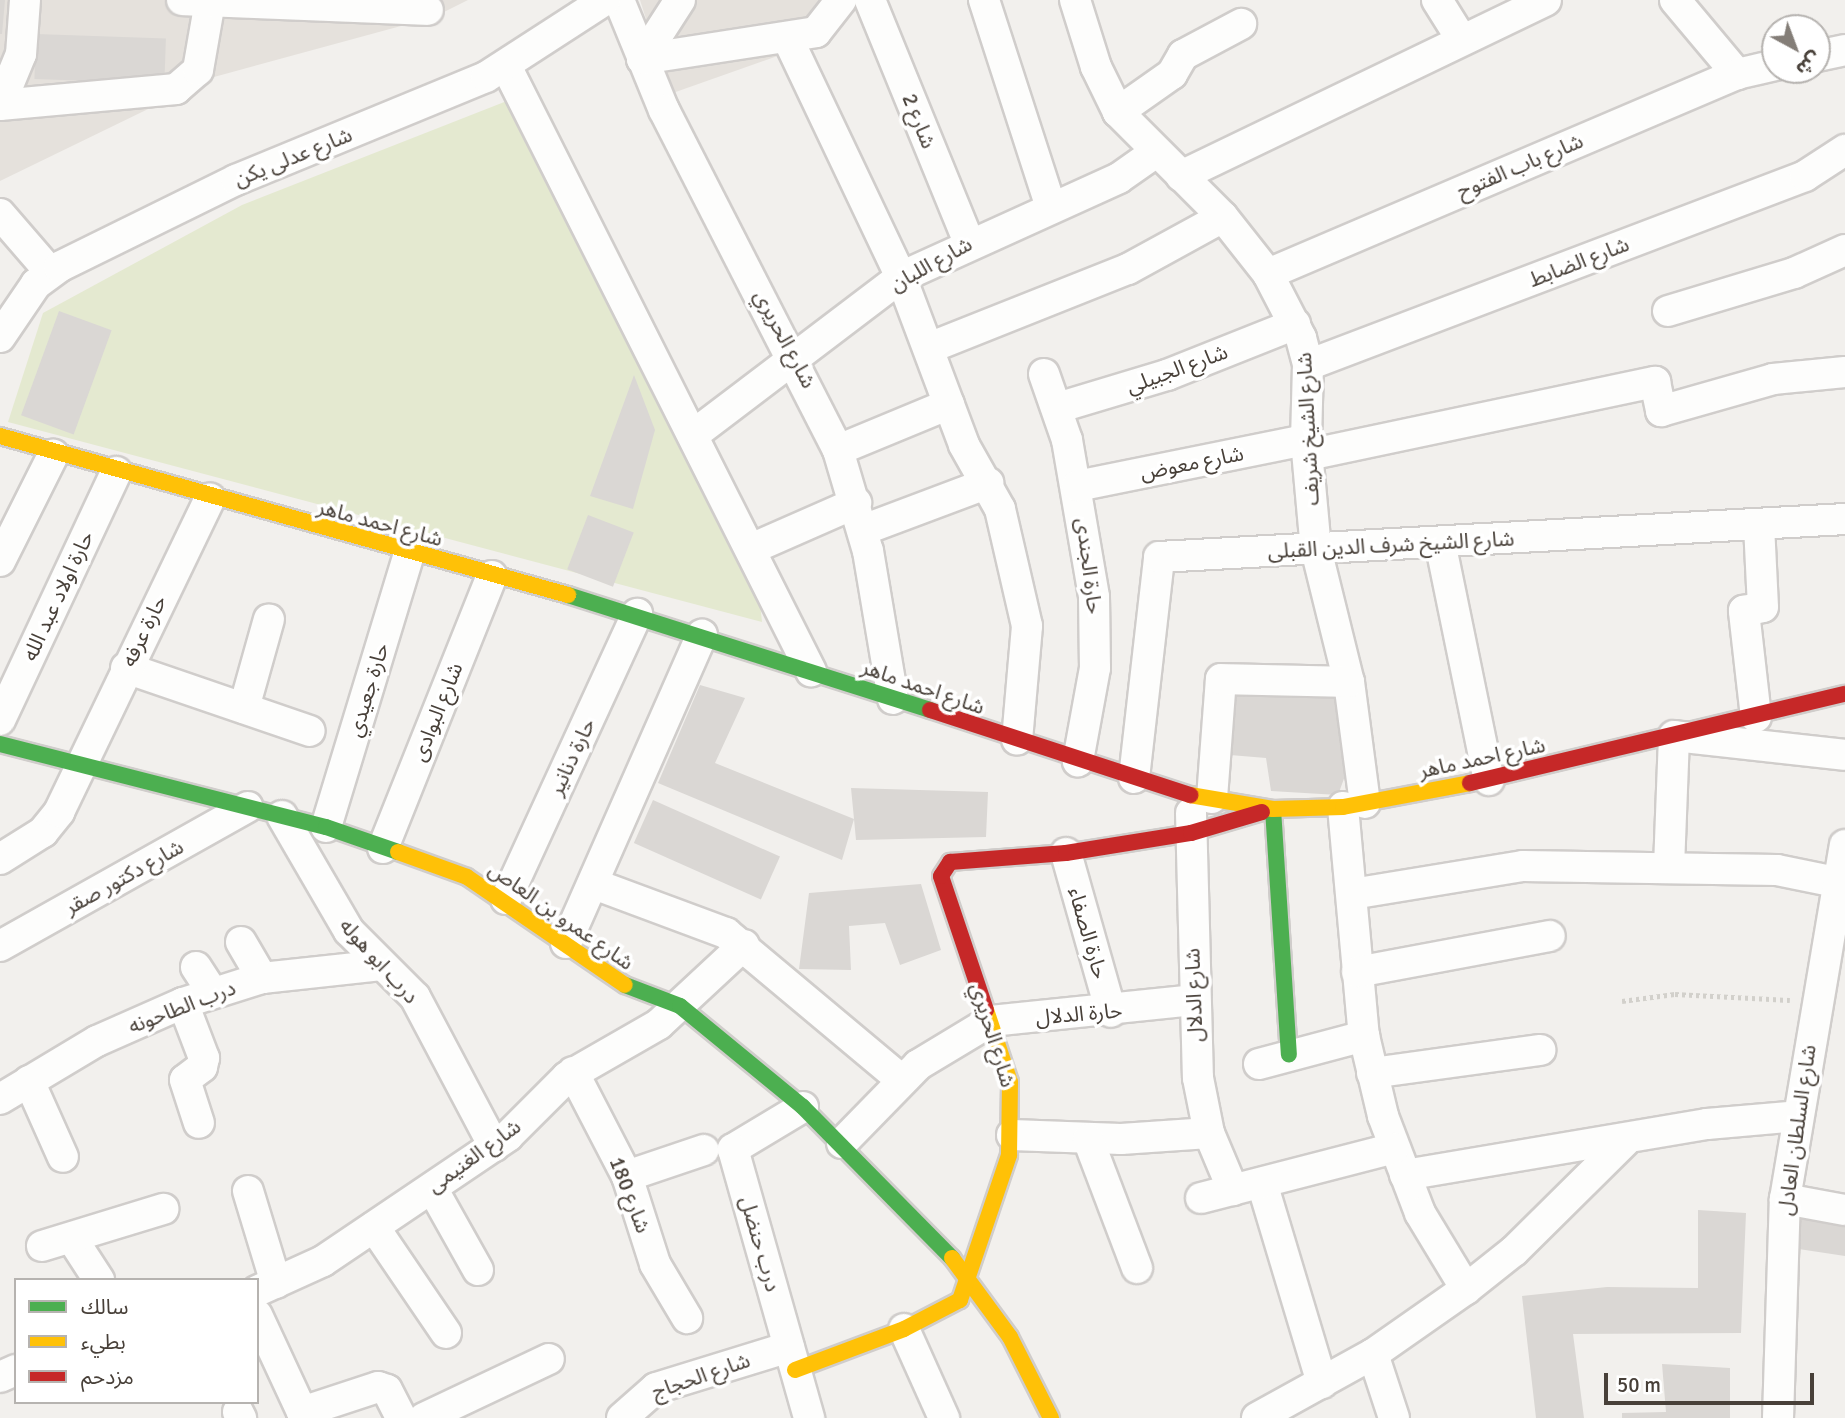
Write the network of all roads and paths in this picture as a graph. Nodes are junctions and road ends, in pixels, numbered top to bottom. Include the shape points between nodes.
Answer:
1 (25, 0) edge
2 (605, 0) edge
3 (619, 0) edge
4 (680, 0) edge
5 (841, 0) edge
6 (870, 0) edge
7 (984, 0) edge
8 (1075, 0) edge
9 (1437, 0) edge
10 (1546, 0) edge
11 (1675, 0) edge
12 (200, 1) edge
13 (428, 10) dead end
14 (1241, 24) dead end
15 (787, 37) junction
16 (1462, 40) junction
17 (10, 53) edge
18 (642, 60) junction
19 (506, 66) junction
20 (1761, 68) edge
21 (1737, 74) junction
22 (1118, 112) junction
23 (1845, 150) edge
24 (1156, 152) junction
25 (1181, 176) junction
26 (1051, 207) junction
27 (0, 214) edge
28 (1223, 217) junction
29 (969, 243) junction
30 (1845, 250) edge
31 (50, 272) junction
32 (1268, 274) junction
33 (901, 277) junction
34 (1668, 311) dead end
35 (1295, 324) junction
36 (0, 337) edge
37 (929, 348) junction
38 (794, 357) junction
39 (1308, 365) junction
40 (1845, 372) edge
41 (1044, 374) dead end
42 (949, 404) junction
43 (1057, 408) junction
44 (693, 435) junction
45 (0, 436) edge
46 (1307, 448) junction
47 (838, 450) junction
48 (53, 455) junction
49 (116, 472) junction
50 (988, 483) junction
51 (1077, 486) junction
52 (210, 498) junction
53 (860, 516) junction
54 (1845, 519) edge
55 (1759, 524) junction
56 (1440, 542) junction
57 (1316, 549) junction
58 (751, 550) junction
59 (409, 553) junction
60 (0, 561) edge
61 (492, 576) junction
62 (637, 614) junction
63 (269, 619) dead end
64 (702, 635) junction
65 (126, 668) junction
66 (811, 671) junction
67 (1349, 682) junction
68 (1845, 694) edge
69 (893, 699) junction
70 (244, 708) junction
71 (1756, 717) junction
72 (0, 719) edge
73 (310, 731) dead end
74 (1674, 736) junction
75 (1017, 740) junction
76 (0, 744) edge
77 (1845, 755) edge
78 (1078, 761) junction
79 (79, 764) junction
80 (1134, 778) junction
81 (1489, 780) junction
82 (1202, 797) junction
83 (1354, 805) junction
84 (248, 807) junction
85 (1273, 809) junction
86 (282, 816) junction
87 (326, 827) junction
88 (1191, 833) junction
89 (1845, 845) edge
90 (383, 848) junction
91 (1066, 853) junction
92 (0, 859) edge
93 (1669, 867) junction
94 (1841, 883) edge
95 (594, 884) junction
96 (1352, 894) junction
97 (506, 899) junction
98 (1550, 936) dead end
99 (242, 942) dead end
100 (566, 943) junction
101 (744, 945) junction
102 (0, 946) edge
103 (381, 965) junction
104 (196, 967) dead end
105 (1357, 972) junction
106 (262, 978) junction
107 (213, 993) junction
108 (1193, 1000) junction
109 (1622, 1001) dead end
110 (183, 1003) junction
111 (1815, 1004) junction
112 (680, 1006) junction
113 (1111, 1012) junction
114 (991, 1021) junction
115 (1364, 1035) junction
116 (1540, 1050) dead end
117 (1289, 1054) junction
118 (1259, 1064) dead end
119 (573, 1072) junction
120 (1372, 1073) junction
121 (902, 1080) junction
122 (29, 1081) junction
123 (0, 1099) edge
124 (803, 1107) junction
125 (1798, 1116) junction
126 (199, 1123) dead end
127 (1209, 1133) junction
128 (1012, 1135) junction
129 (1088, 1139) junction
130 (1626, 1141) junction
131 (842, 1143) junction
132 (494, 1146) junction
133 (704, 1150) dead end
134 (63, 1157) dead end
135 (1399, 1162) junction
136 (627, 1176) junction
137 (1247, 1186) junction
138 (432, 1188) junction
139 (248, 1191) dead end
140 (1201, 1198) dead end
141 (1786, 1199) junction
142 (163, 1209) dead end
143 (1845, 1210) edge
144 (374, 1227) junction
145 (73, 1240) junction
146 (42, 1246) dead end
147 (1137, 1268) dead end
148 (478, 1270) dead end
149 (971, 1277) junction
150 (98, 1278) edge
151 (267, 1287) edge
152 (1466, 1289) junction
153 (687, 1318) dead end
154 (259, 1319) edge
155 (904, 1329) junction
156 (446, 1333) dead end
157 (1373, 1354) junction
158 (549, 1359) dead end
159 (792, 1359) junction
160 (1322, 1383) junction
161 (628, 1415) edge
162 (401, 1418) edge
163 (424, 1418) edge
164 (809, 1418) edge
165 (944, 1418) edge
166 (1051, 1418) edge
167 (1257, 1418) edge
168 (1394, 1418) edge
169 (1778, 1418) edge

1 - 17 street
2 - 19 street, شارع عدلى يكن
3 - 18 street, شارع الحريري
4 - 18 street
5 - 15 street via 822,30
6 - 29 street, شارع 2
7 - 26 street
8 - 22 street, شارع الشيخ شريف via 1096,67
9 - 16 street
10 - 16 street
11 - 21 street
12 - 13 street
12 - 17 street via 198,70 176,89 0,106
14 - 22 street via 1183,55 1172,74
15 - 18 street
15 - 33 street
16 - 25 street
18 - 38 street, شارع الحريري
19 - 31 street, شارع عدلى يكن via 236,180
19 - 44 street
20 - 21 street, شارع باب الفتوح
21 - 32 street, شارع باب الفتوح
22 - 24 street, شارع الشيخ شريف
23 - 39 street, شارع الضابط via 1805,176
24 - 25 street, شارع الشيخ شريف
24 - 26 street, شارع اللبان via 1119,178
25 - 28 street, شارع الشيخ شريف
26 - 29 street, شارع اللبان
27 - 31 street
28 - 32 street, شارع الشيخ شريف
28 - 37 street via 1128,268
29 - 33 street, شارع اللبان
30 - 34 street via 1794,273
31 - 36 street, شارع عدلى يكن
32 - 35 street, شارع الشيخ شريف
33 - 37 street
33 - 38 street, شارع اللبان
35 - 39 street, شارع الشيخ شريف
35 - 43 street, شارع الجبيلي via 1167,375
37 - 42 street
38 - 44 street, شارع اللبان
38 - 47 street, شارع الحريري
39 - 46 street, شارع الشيخ شريف
40 - 46 street, شارع معوض via 1773,379 1661,411 1655,382
41 - 43 street, حارة الجندى
42 - 47 street
42 - 50 street via 964,445
43 - 51 street, حارة الجندى
44 - 58 street
45 - 48 street, شارع احمد ماهر
46 - 51 street, شارع معوض
46 - 57 street, شارع الشيخ شريف
47 - 53 street, شارع الحريري
48 - 49 street, شارع احمد ماهر
48 - 60 street
49 - 52 street, شارع احمد ماهر
49 - 72 street, حارة اولاد عبد الله
50 - 53 street
50 - 75 street via 1016,559 1027,626
51 - 78 street, حارة الجندى via 1097,632
52 - 59 street, شارع احمد ماهر
52 - 65 street, حارة عرفه
53 - 58 street
53 - 69 street, شارع الحريري
54 - 55 street, شارع الشيخ شرف الدين القبلى
55 - 56 street, شارع الشيخ شرف الدين القبلى
55 - 71 street via 1762,607 1744,611
56 - 57 street, شارع الشيخ شرف الدين القبلى
56 - 81 street
57 - 67 street, شارع الشيخ شريف
57 - 80 street, شارع الشيخ شرف الدين القبلى via 1157,559
58 - 66 street
59 - 61 street, شارع احمد ماهر
59 - 87 street, حارة جعيدي
61 - 62 street, شارع احمد ماهر
61 - 90 street, شارع البوادى
62 - 64 street, شارع احمد ماهر
62 - 97 street, حارة دنانير
63 - 70 street
64 - 66 street, شارع احمد ماهر
64 - 95 street
65 - 70 street
65 - 79 street, حارة عرفه
66 - 69 street, شارع احمد ماهر
67 - 82 street, شارع الدلال via 1226,677 1218,681
67 - 83 street, شارع الشيخ شريف
68 - 71 street, شارع احمد ماهر
69 - 75 street, شارع احمد ماهر
70 - 73 street
71 - 74 street, شارع احمد ماهر
74 - 77 street
74 - 81 street, شارع احمد ماهر
74 - 93 street
75 - 78 street, شارع احمد ماهر
76 - 79 street, شارع عمرو بن العاص
78 - 80 street, شارع احمد ماهر
79 - 84 street, شارع عمرو بن العاص
79 - 92 street, حارة عرفه via 51,823
80 - 82 street, شارع احمد ماهر
81 - 83 street, شارع احمد ماهر
82 - 85 street, شارع احمد ماهر
82 - 88 street, شارع الدلال
83 - 85 street, شارع احمد ماهر
83 - 96 street, شارع الشيخ شريف
84 - 86 street, شارع عمرو بن العاص
84 - 102 street, شارع دكتور صقر
85 - 88 street
85 - 117 street
86 - 87 street, شارع عمرو بن العاص
86 - 103 street, درب ابو هوله via 328,901
87 - 90 street, شارع عمرو بن العاص
88 - 91 street
88 - 108 street, شارع الدلال
89 - 94 street, شارع السلطان العادل
90 - 97 street, شارع عمرو بن العاص via 467,877
91 - 113 street, حارة الصفاء
91 - 114 street, شارع الحريري via 956,860 945,865 941,876
93 - 94 street via 1777,870
93 - 96 street via 1523,866
94 - 111 street, شارع السلطان العادل
95 - 100 street
95 - 101 street via 726,933
96 - 105 street, شارع الشيخ شريف
97 - 100 street, شارع عمرو بن العاص
98 - 105 street
99 - 106 street
100 - 112 street, شارع عمرو بن العاص via 617,982
101 - 112 street, شارع الغنيمى
101 - 121 street
103 - 106 street, درب الطاحونه
103 - 132 street, درب ابو هوله via 415,997
104 - 107 street
105 - 115 street, شارع الشيخ شريف
106 - 107 street, درب الطاحونه
107 - 110 street, درب الطاحونه
108 - 113 street, حارة الدلال
108 - 127 street, شارع الدلال via 1198,1078
109 - 111 path via 1712,995
110 - 122 street, درب الطاحونه via 97,1041
110 - 126 street via 204,1058 202,1068 185,1080
111 - 125 street, شارع السلطان العادل
112 - 119 street, شارع الغنيمى via 637,1040
112 - 124 street, شارع عمرو بن العاص
113 - 114 street, حارة الدلال
114 - 121 street, حارة الدلال
114 - 128 street, شارع الحريري via 1010,1082
115 - 117 street
115 - 120 street, شارع الشيخ شريف
116 - 120 street
117 - 118 street
119 - 132 street, شارع الغنيمى
119 - 136 street, شارع 180
120 - 135 street, شارع الشيخ شريف
121 - 131 street, حارة الدلال
122 - 123 street, درب الطاحونه
122 - 134 street
124 - 131 street, شارع عمرو بن العاص
124 - 159 street, درب حنضل via 733,1149
125 - 130 street via 1707,1124
125 - 141 street, شارع السلطان العادل
127 - 129 street
127 - 137 street, شارع الدلال
128 - 129 street
128 - 149 street, شارع الحريري
129 - 147 street
130 - 135 street
130 - 152 street via 1533,1233
131 - 149 street, شارع عمرو بن العاص
132 - 138 street, شارع الغنيمى
133 - 136 street
135 - 137 street
135 - 152 street, شارع الشيخ شريف via 1420,1213
136 - 153 street, شارع 180 via 650,1251
137 - 140 street
137 - 160 street, شارع الدلال
138 - 144 street, شارع الغنيمى
138 - 148 street
139 - 151 street
141 - 143 street
141 - 169 street, شارع السلطان العادل
142 - 145 street
144 - 151 street, شارع الغنيمى via 323,1261
144 - 156 street
145 - 146 street
145 - 150 street
149 - 155 street, شارع الحريري via 960,1300
149 - 166 street, شارع عمرو بن العاص via 1010,1336
152 - 157 street
154 - 162 street via 302,1412 378,1387 387,1391
155 - 159 street, شارع الحريري
155 - 165 street
157 - 160 street
157 - 168 street
158 - 163 street
159 - 161 street, شارع الحجاج via 656,1388
159 - 164 street, درب حنضل
160 - 167 street

